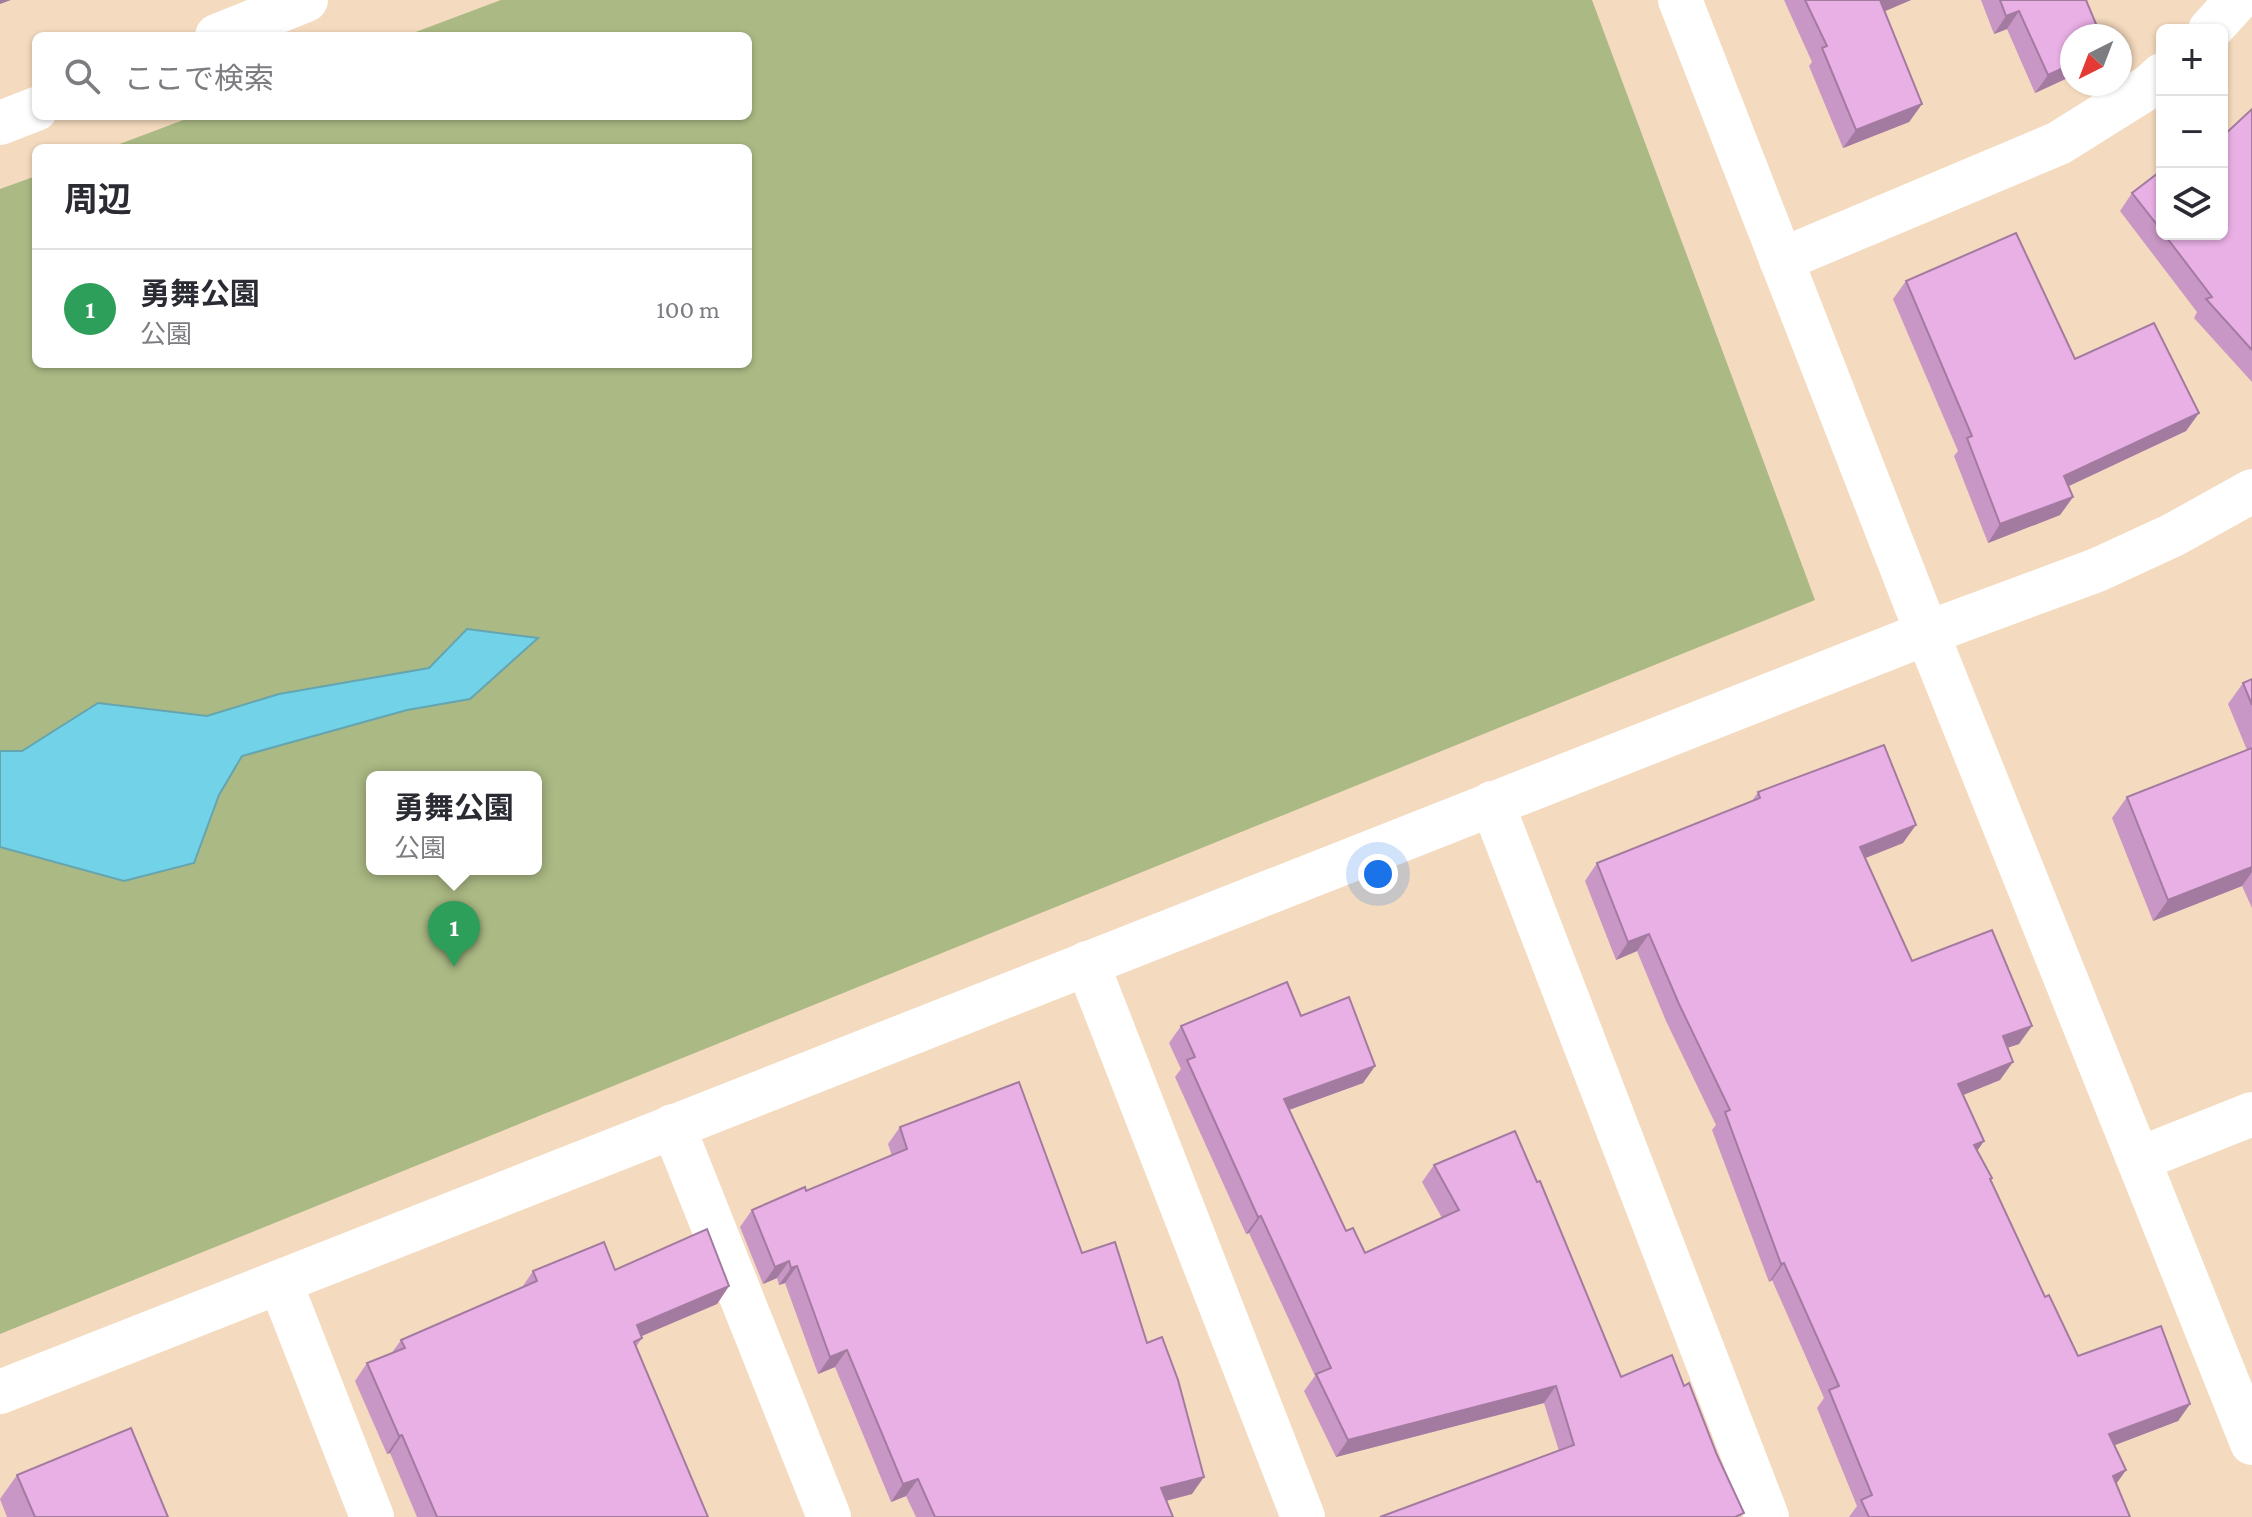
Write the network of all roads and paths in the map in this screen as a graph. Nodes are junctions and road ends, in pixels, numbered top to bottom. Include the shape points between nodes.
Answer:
1 (306, 0) edge
2 (1680, 0) edge
3 (2196, 0) edge
4 (2237, 0) edge
5 (2207, 24) edge
6 (2215, 24) edge
7 (227, 32) edge
8 (2156, 80) edge
9 (32, 111) edge
10 (0, 123) edge
11 (1781, 260) junction
12 (2252, 491) edge
13 (1927, 633) junction
14 (1492, 803) junction
15 (1087, 963) junction
16 (2252, 1114) edge
17 (673, 1126) junction
18 (2139, 1159) junction
19 (280, 1282) junction
20 (0, 1392) edge
21 (2252, 1443) edge
22 (372, 1517) edge
23 (829, 1517) edge
24 (1303, 1517) edge
25 (1767, 1517) edge

1 - 7 street
2 - 11 street
3 - 5 street
4 - 6 street
8 - 11 street via 2059,143
9 - 10 street
11 - 13 street
12 - 13 street via 2097,570
13 - 14 street
13 - 18 street
14 - 15 street
14 - 25 street
15 - 17 street
15 - 24 street
16 - 18 street
17 - 19 street
17 - 23 street
18 - 21 street
19 - 20 street
19 - 22 street

